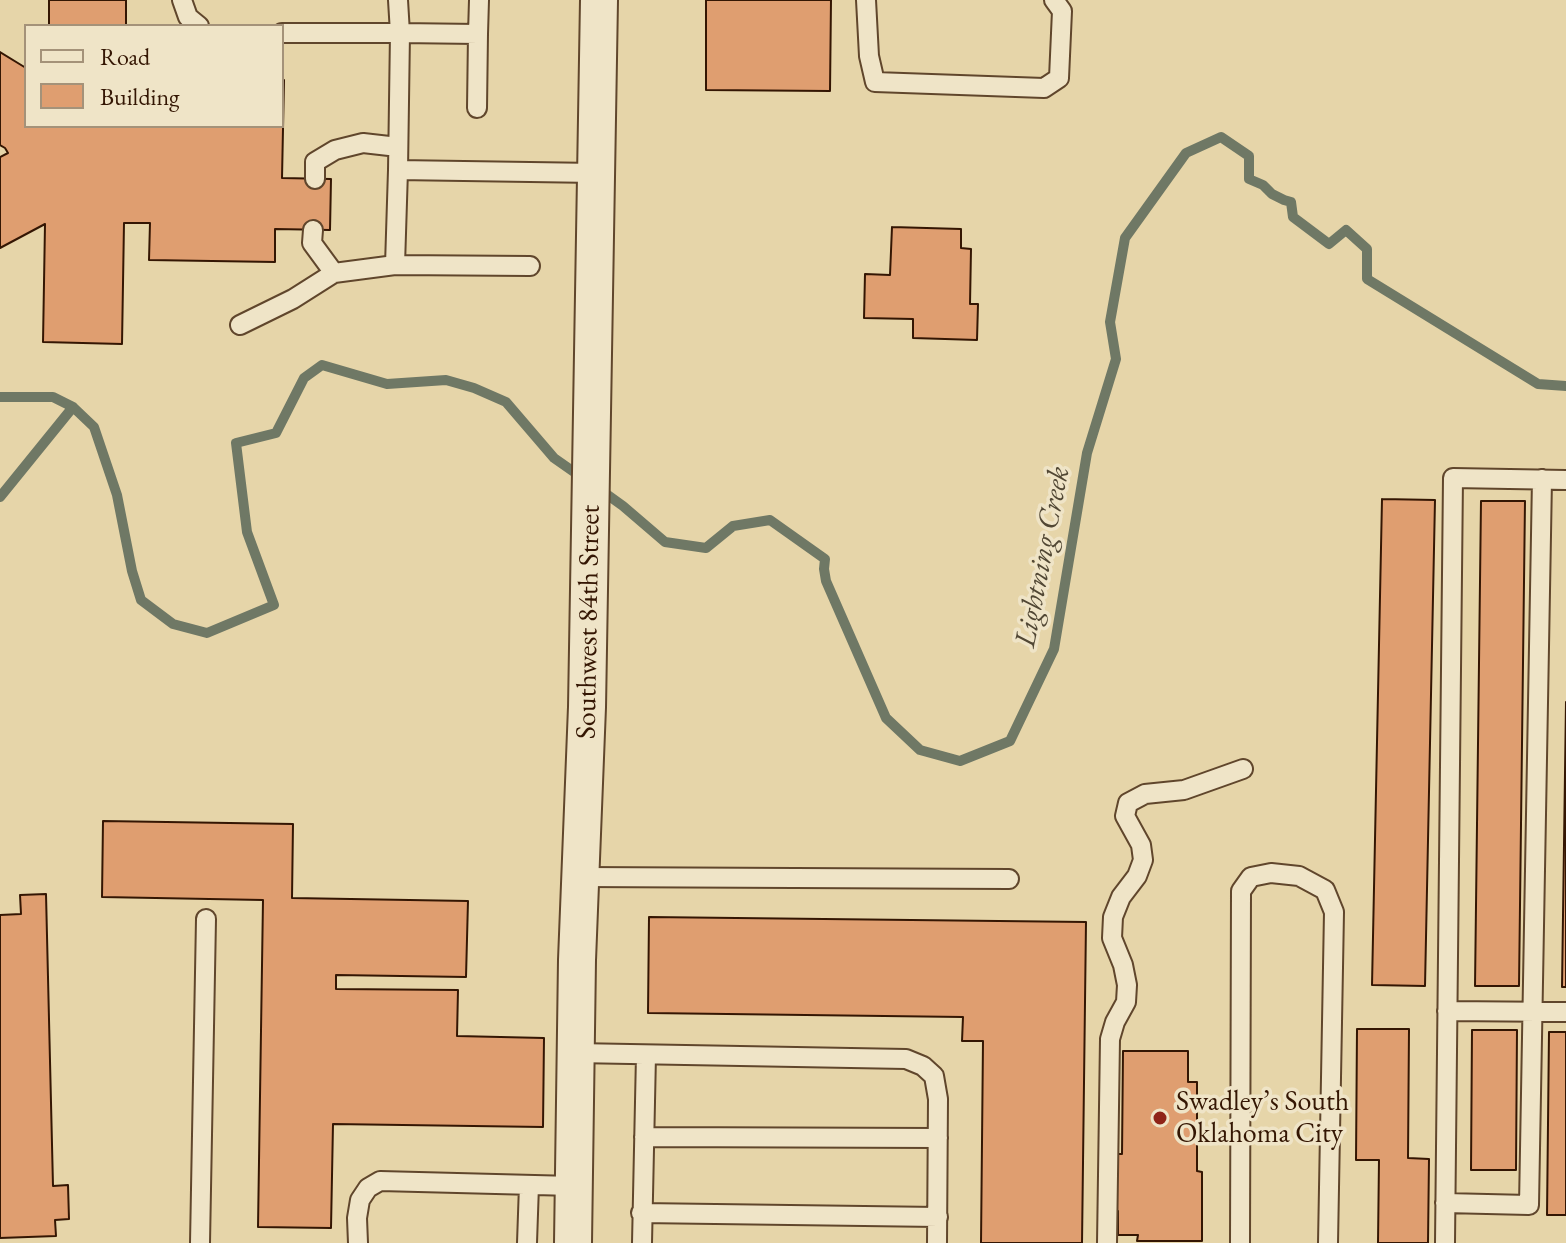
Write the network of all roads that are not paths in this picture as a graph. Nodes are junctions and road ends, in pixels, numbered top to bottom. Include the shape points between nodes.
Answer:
1 (182, 0) edge
2 (398, 0) edge
3 (479, 0) edge
4 (599, 0) edge
5 (866, 0) edge
6 (1054, 0) edge
7 (197, 24) edge
8 (284, 33) edge
9 (400, 33) junction
10 (478, 34) junction
11 (477, 108) dead end
12 (398, 147) junction
13 (398, 170) junction
14 (596, 173) junction
15 (315, 179) dead end
16 (313, 230) dead end
17 (395, 265) junction
18 (530, 266) dead end
19 (334, 273) junction
20 (240, 325) dead end
21 (1542, 479) junction
22 (1566, 480) edge
23 (1243, 769) dead end
24 (580, 877) junction
25 (1009, 879) dead end
26 (206, 919) dead end
27 (1447, 1011) junction
28 (1533, 1011) junction
29 (1566, 1012) edge
30 (575, 1053) junction
31 (646, 1055) junction
32 (644, 1137) junction
33 (938, 1138) junction
34 (529, 1185) junction
35 (573, 1186) junction
36 (1445, 1203) junction
37 (641, 1213) junction
38 (938, 1217) junction
39 (200, 1243) edge
40 (358, 1243) edge
41 (527, 1243) edge
42 (573, 1243) edge
43 (642, 1243) edge
44 (937, 1243) edge
45 (1107, 1243) edge
46 (1240, 1243) edge
47 (1328, 1243) edge
48 (1445, 1243) edge

1 - 7 lane
2 - 9 lane
3 - 10 lane
4 - 14 street, Southwest 84th Street
5 - 6 lane via 875,82 1044,88 1059,78 1062,11
8 - 9 lane
9 - 10 lane
9 - 12 lane
10 - 11 lane
12 - 13 lane
12 - 15 lane via 363,143 335,150 315,162
13 - 14 lane
13 - 17 lane
14 - 24 street, Southwest 84th Street
16 - 19 lane via 312,243
17 - 18 lane
17 - 19 lane
19 - 20 lane
21 - 22 lane
21 - 27 lane via 1453,478
21 - 28 lane
23 - 45 lane via 1128,803 1125,816 1143,860 1113,917 1112,938 1127,985 1126,1002 1110,1039
24 - 25 lane
24 - 30 street, Southwest 84th Street
26 - 39 lane
27 - 28 lane
27 - 36 lane
28 - 29 lane
28 - 36 lane via 1529,1205
30 - 31 lane
30 - 35 street, Southwest 84th Street
31 - 32 lane
31 - 33 lane via 906,1059 934,1076
32 - 33 lane
32 - 37 lane
33 - 38 lane
34 - 35 lane
34 - 40 lane via 380,1181 360,1200
34 - 41 lane
35 - 42 street, Southwest 84th Street
36 - 48 lane
37 - 38 lane
37 - 43 lane
38 - 44 lane
46 - 47 lane via 1241,891 1251,877 1271,873 1299,876 1325,890 1334,912

